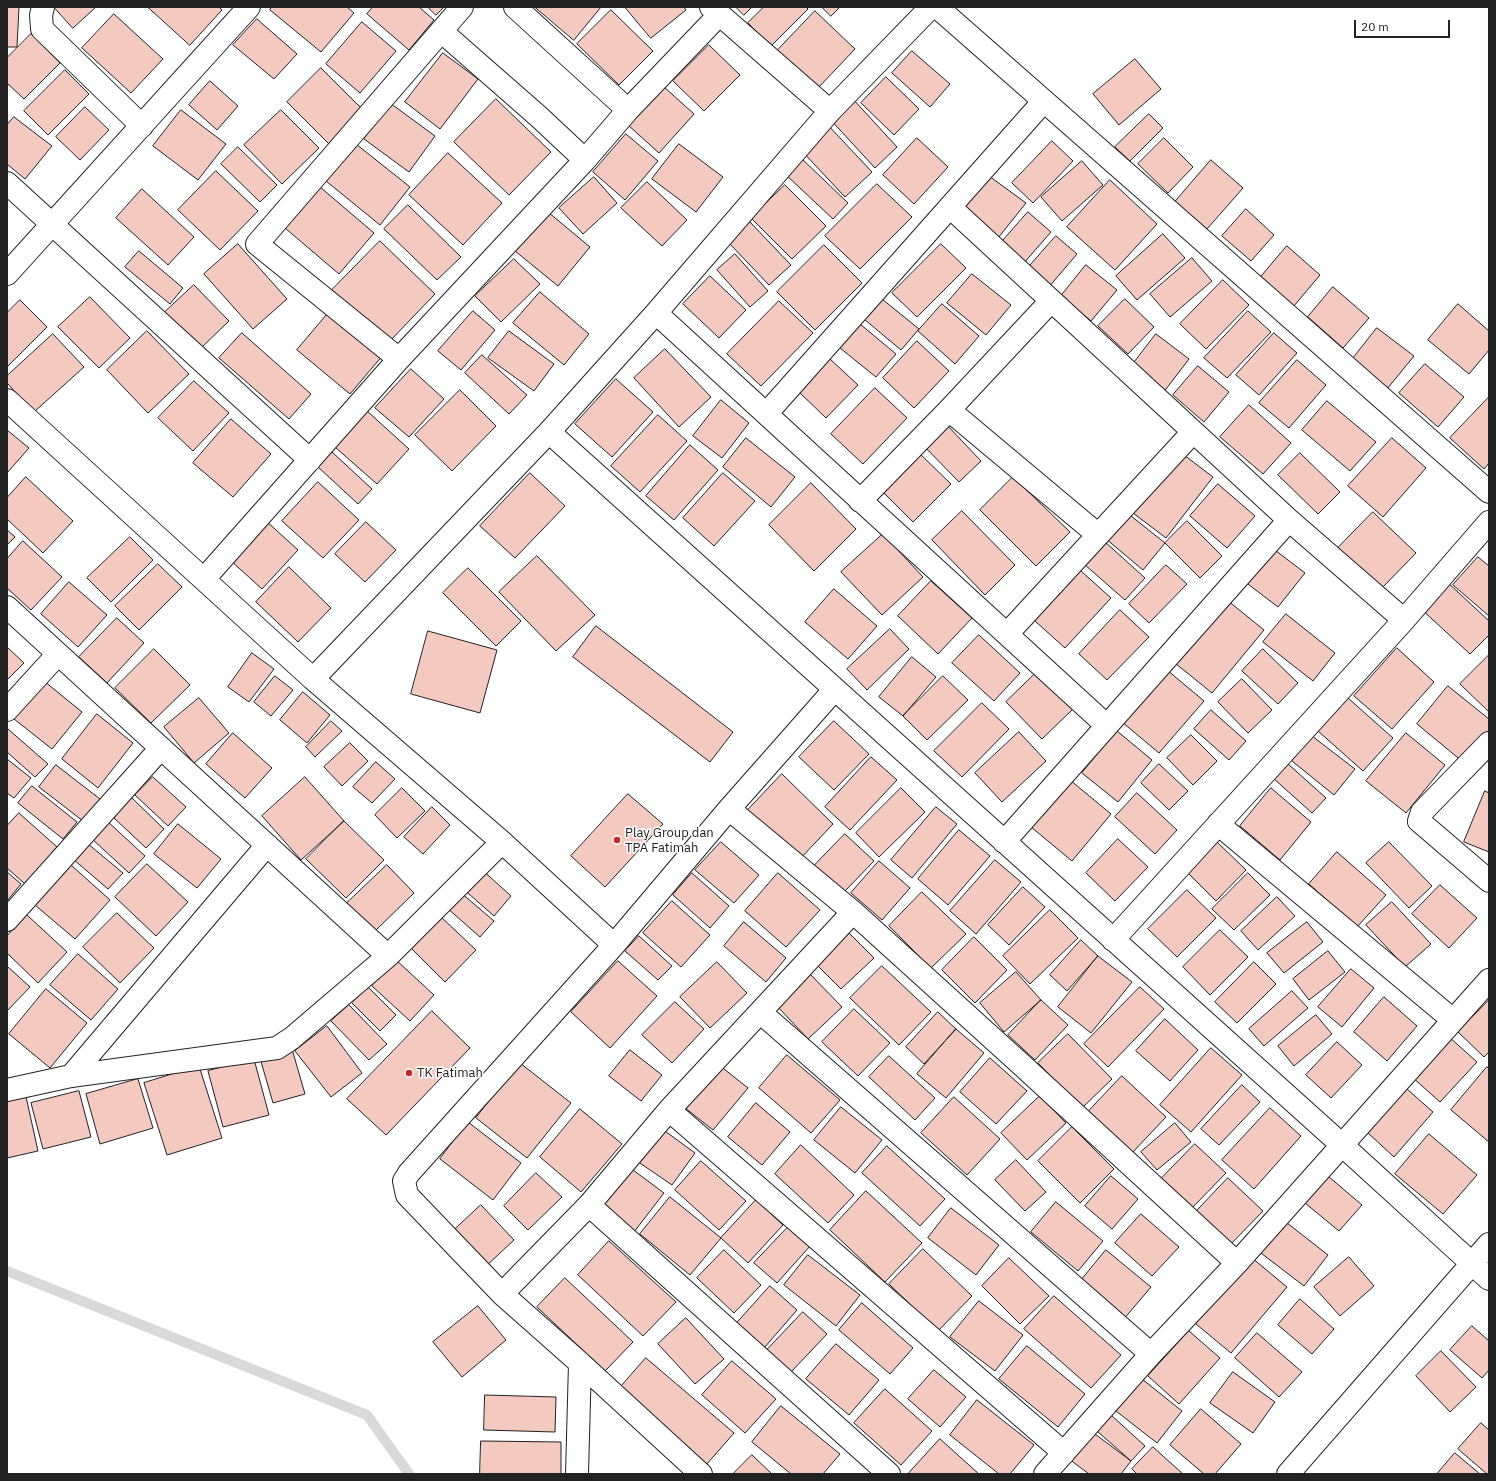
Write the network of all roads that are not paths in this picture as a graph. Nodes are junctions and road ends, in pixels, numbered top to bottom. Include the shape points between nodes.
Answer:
1 (43, 7) edge
2 (249, 7) edge
3 (462, 7) edge
4 (514, 7) edge
5 (931, 7) edge
6 (937, 7) edge
7 (715, 11) edge
8 (441, 31) junction
9 (1043, 102) junction
10 (628, 110) junction
11 (830, 111) junction
12 (142, 126) junction
13 (585, 160) junction
14 (7, 183) edge
15 (950, 207) junction
16 (53, 224) junction
17 (7, 274) edge
18 (1051, 301) junction
19 (656, 313) junction
20 (399, 359) junction
21 (7, 400) edge
22 (949, 410) junction
23 (766, 413) junction
24 (549, 432) junction
25 (1193, 432) junction
26 (310, 460) junction
27 (1489, 492) edge
28 (860, 501) junction
29 (1289, 520) junction
30 (1489, 522) edge
31 (1097, 534) junction
32 (204, 579) junction
33 (7, 607) edge
34 (1404, 620) junction
35 (1007, 634) junction
36 (58, 654) junction
37 (313, 679) junction
38 (835, 689) junction
39 (7, 710) edge
40 (1106, 726) junction
41 (1489, 743) edge
42 (161, 748) junction
43 (728, 808) junction
44 (1218, 824) junction
45 (502, 842) junction
46 (1004, 842) junction
47 (267, 845) junction
48 (1489, 881) edge
49 (853, 912) junction
50 (7, 920) edge
51 (1113, 940) junction
52 (614, 945) junction
53 (388, 956) junction
54 (1489, 980) edge
55 (760, 1012) junction
56 (1453, 1020) junction
57 (71, 1076) junction
58 (7, 1090) edge
59 (669, 1110) junction
60 (1342, 1145) junction
61 (589, 1204) junction
62 (1489, 1244) edge
63 (1237, 1263) junction
64 (1471, 1263) junction
65 (1489, 1279) edge
66 (502, 1294) junction
67 (1151, 1354) junction
68 (580, 1363) junction
69 (1064, 1453) junction
70 (881, 1472) edge
71 (576, 1474) edge
72 (700, 1474) edge
73 (1045, 1474) edge
74 (1288, 1474) edge

1 - 12 street via 42,29
2 - 12 street
3 - 8 street
4 - 10 street
5 - 11 street
6 - 9 street
7 - 10 street
7 - 11 street
8 - 13 street
8 - 20 street via 257,244
9 - 15 street
9 - 27 street
10 - 13 street
11 - 19 street
12 - 16 street
13 - 20 street
14 - 16 street
15 - 18 street
15 - 23 street
16 - 17 street
16 - 26 street
18 - 22 street
18 - 25 street
19 - 23 street
19 - 24 street
20 - 26 street
21 - 32 street
22 - 28 street
22 - 31 street
23 - 28 street
24 - 37 street
24 - 38 street
25 - 29 street
25 - 31 street
26 - 32 street
28 - 35 street
29 - 34 street
29 - 40 street
30 - 34 street
31 - 35 street
32 - 37 street
33 - 36 street
34 - 44 street
35 - 40 street
36 - 39 street
36 - 42 street
37 - 45 street
38 - 43 street
38 - 46 street
40 - 46 street
41 - 48 street via 1422,812 1419,821
42 - 47 street
42 - 50 street
43 - 49 street
43 - 52 street
44 - 51 street
44 - 56 street
45 - 52 street
45 - 53 street
46 - 51 street
47 - 53 street
47 - 57 street
49 - 55 street
49 - 63 street
51 - 60 street
52 - 66 street via 408,1173 404,1181 407,1195
53 - 57 street via 277,1048
54 - 56 street
55 - 59 street
55 - 67 street
56 - 60 street
57 - 58 street
59 - 61 street
59 - 69 street
60 - 63 street
60 - 64 street
61 - 66 street
61 - 70 street
62 - 64 street
63 - 67 street
64 - 65 street
64 - 74 street
66 - 68 street
67 - 69 street
68 - 71 street
68 - 72 street
69 - 73 street

